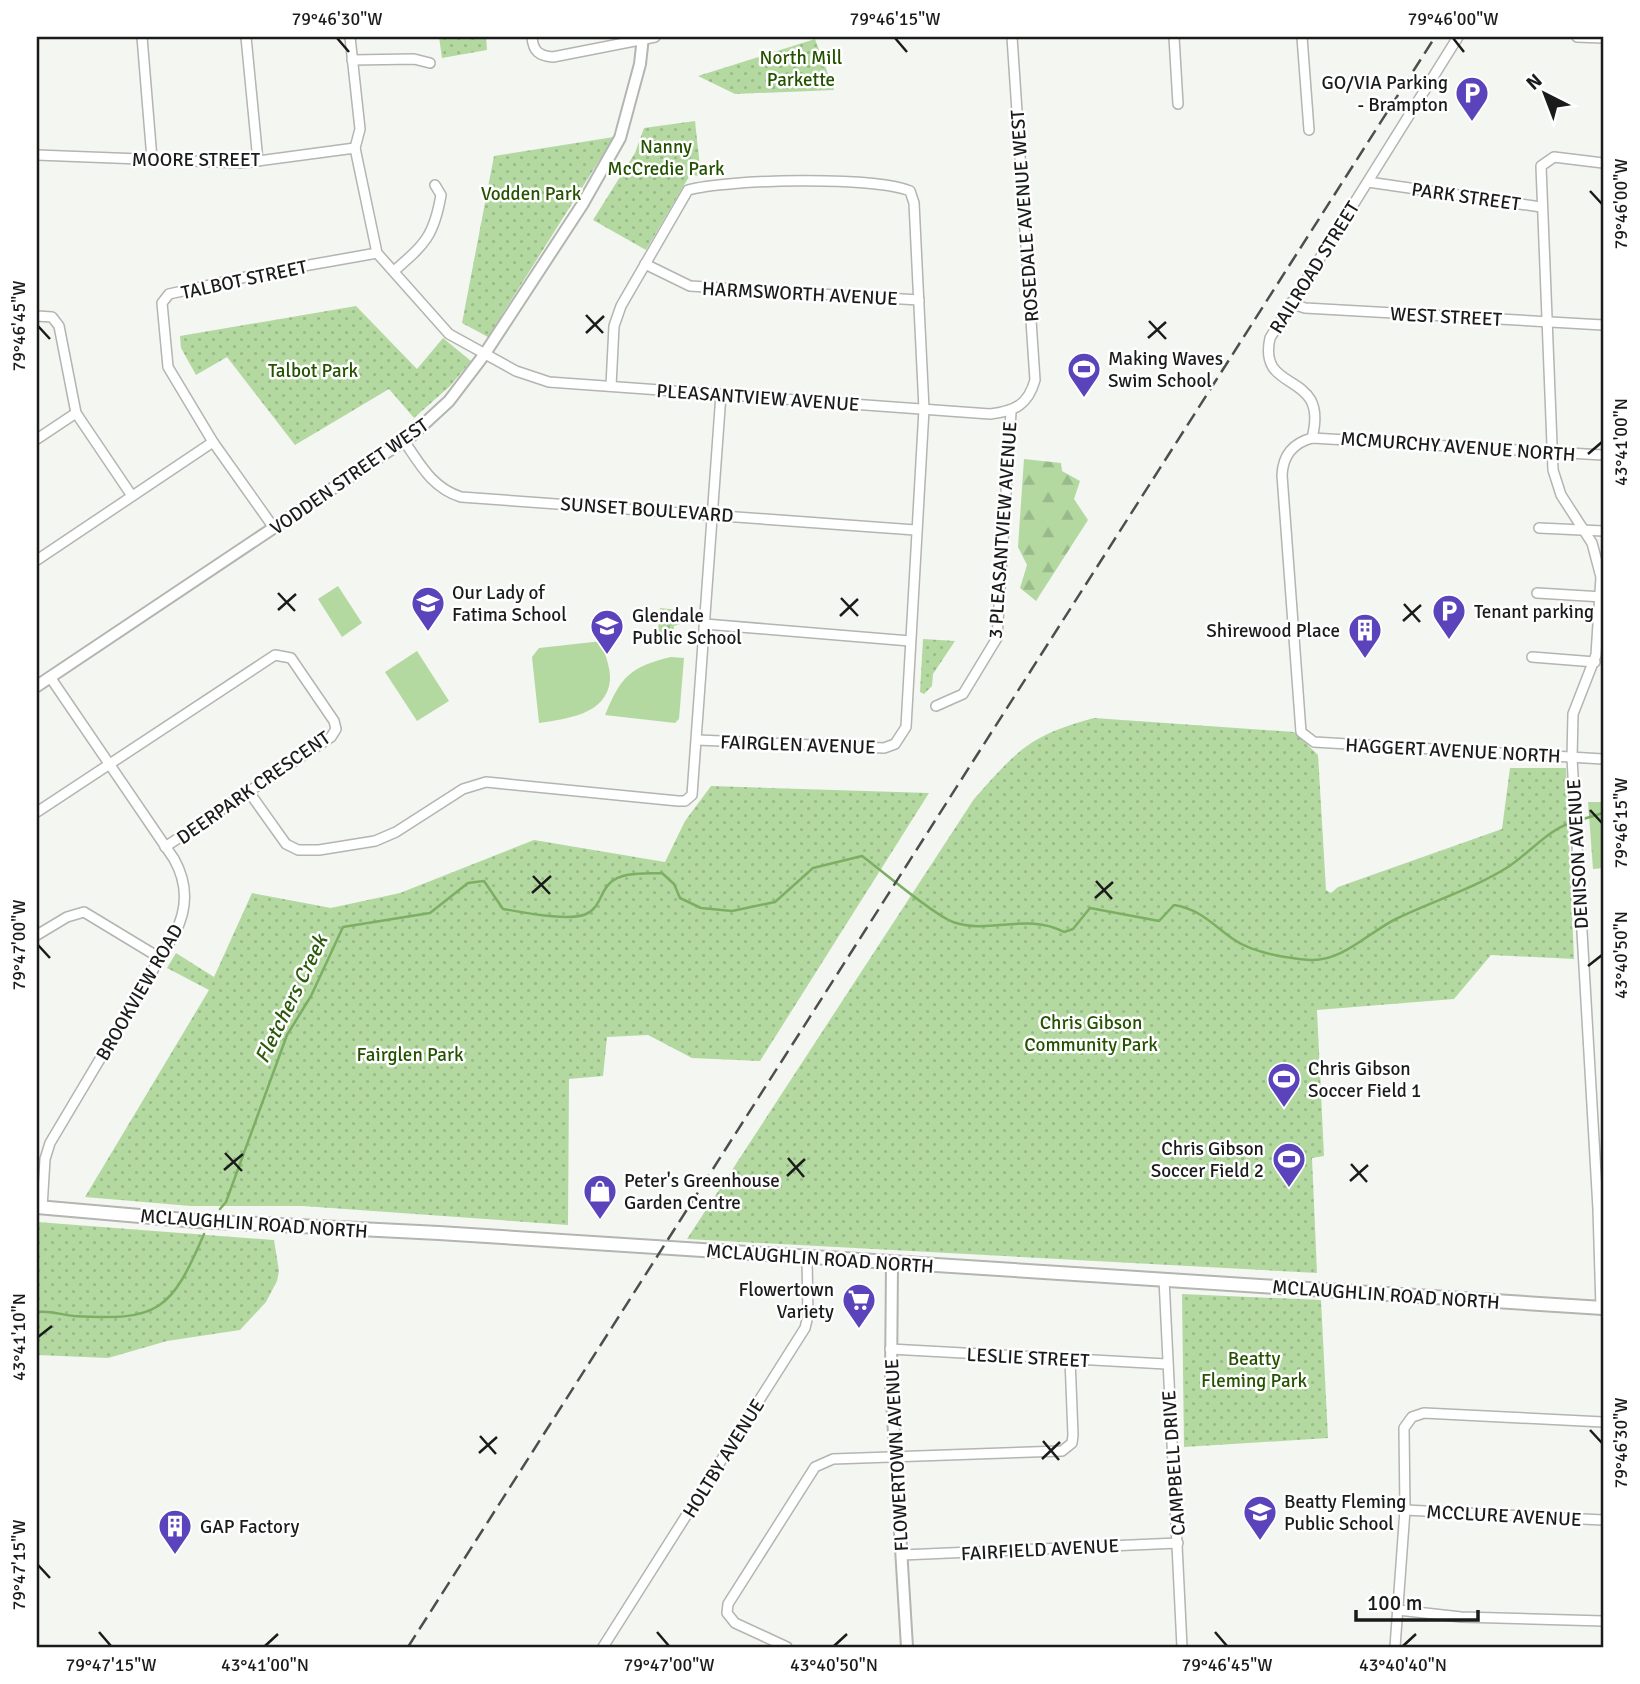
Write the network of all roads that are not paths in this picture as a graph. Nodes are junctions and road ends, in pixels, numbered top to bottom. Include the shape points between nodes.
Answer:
1 (142, 37) edge
2 (246, 37) edge
3 (350, 37) edge
4 (655, 37) edge
5 (1012, 37) edge
6 (1174, 37) edge
7 (1302, 37) edge
8 (1458, 37) edge
9 (1577, 37) edge
10 (532, 38) edge
11 (643, 38) edge
12 (1603, 38) edge
13 (352, 60) junction
14 (430, 63) dead end
15 (1178, 104) dead end
16 (1309, 130) dead end
17 (355, 148) junction
18 (37, 155) edge
19 (152, 159) junction
20 (258, 160) junction
21 (1603, 163) edge
22 (1368, 182) junction
23 (435, 185) dead end
24 (1541, 207) junction
25 (377, 253) junction
26 (645, 264) junction
27 (394, 271) junction
28 (919, 300) junction
29 (1290, 303) junction
30 (37, 316) edge
31 (1546, 322) junction
32 (1603, 325) edge
33 (484, 355) junction
34 (611, 386) junction
35 (722, 394) junction
36 (924, 409) junction
37 (1011, 412) junction
38 (76, 413) junction
39 (1312, 438) junction
40 (37, 439) edge
41 (404, 441) junction
42 (213, 442) junction
43 (1553, 452) junction
44 (1603, 455) edge
45 (132, 496) junction
46 (714, 514) junction
47 (274, 528) junction
48 (1539, 528) dead end
49 (915, 530) junction
50 (1586, 531) junction
51 (1603, 531) edge
52 (37, 560) edge
53 (1537, 593) dead end
54 (1602, 597) edge
55 (705, 624) junction
56 (910, 641) junction
57 (1532, 657) dead end
58 (1595, 662) junction
59 (50, 677) junction
60 (37, 686) edge
61 (936, 706) dead end
62 (696, 740) junction
63 (1572, 758) junction
64 (1603, 760) edge
65 (110, 764) junction
66 (249, 792) junction
67 (37, 812) edge
68 (165, 847) junction
69 (37, 935) edge
70 (160, 958) junction
71 (39, 1207) edge
72 (807, 1258) junction
73 (892, 1263) junction
74 (1164, 1279) junction
75 (1602, 1308) edge
76 (890, 1349) junction
77 (1070, 1359) junction
78 (1166, 1364) junction
79 (1603, 1422) edge
80 (897, 1456) junction
81 (1405, 1510) junction
82 (1603, 1520) edge
83 (1178, 1543) junction
84 (902, 1555) junction
85 (1398, 1610) junction
86 (1603, 1621) edge
87 (603, 1647) edge
88 (787, 1647) edge
89 (907, 1647) edge
90 (1182, 1647) edge
91 (1395, 1647) edge

1 - 19 street
2 - 20 street
3 - 13 street
4 - 11 street
5 - 37 street, ROSEDALE AVENUE WEST via 1035,380 1031,394
6 - 15 street
7 - 16 street
8 - 22 street, RAILROAD STREET
9 - 12 street
10 - 11 street via 534,50 553,57
11 - 33 street, VODDEN STREET WEST via 620,138
13 - 14 street
13 - 17 street via 360,129
17 - 20 street, MOORE STREET
17 - 25 street
18 - 19 street, MOORE STREET
19 - 20 street, MOORE STREET
21 - 24 street, PARK STREET via 1547,159 1541,166
22 - 24 street, PARK STREET
22 - 29 street, RAILROAD STREET
23 - 27 street via 441,195 433,232
24 - 31 street, DENISON AVENUE
25 - 27 street, PLEASANTVIEW AVENUE
25 - 42 street, TALBOT STREET via 169,294 162,303 168,367
26 - 28 street, HARMSWORTH AVENUE via 690,286
26 - 28 street, FAIRGLEN AVENUE via 688,190 808,181 896,185 910,191 914,203
26 - 34 street via 614,326
27 - 33 street, PLEASANTVIEW AVENUE via 445,330
28 - 36 street, FAIRGLEN AVENUE
29 - 31 street, WEST STREET via 1305,308
29 - 39 street, RAILROAD STREET via 1270,338 1269,358 1277,374 1312,399 1316,412
30 - 38 street via 52,317 59,326
31 - 32 street, WEST STREET
31 - 43 street, DENISON AVENUE
33 - 34 street, PLEASANTVIEW AVENUE via 549,382
33 - 41 street, VODDEN STREET WEST via 449,401
34 - 35 street, PLEASANTVIEW AVENUE
35 - 36 street, PLEASANTVIEW AVENUE
35 - 46 street
36 - 37 street, PLEASANTVIEW AVENUE
36 - 49 street, FAIRGLEN AVENUE
37 - 61 street, 3 PLEASANTVIEW AVENUE via 997,638 964,694
38 - 40 street
38 - 45 street
39 - 43 street, MCMURCHY AVENUE NORTH
39 - 63 street, HAGGERT AVENUE NORTH via 1299,442 1282,463 1287,583 1304,738
41 - 46 street, SUNSET BOULEVARD via 433,483 461,497
41 - 47 street, VODDEN STREET WEST
42 - 45 street
42 - 47 street, TALBOT STREET
43 - 44 street, MCMURCHY AVENUE NORTH
43 - 50 street, DENISON AVENUE via 1557,484
45 - 52 street
46 - 49 street, SUNSET BOULEVARD
46 - 55 street
47 - 59 street, VODDEN STREET WEST
48 - 50 street
49 - 56 street, FAIRGLEN AVENUE
50 - 51 street
50 - 54 street, DENISON AVENUE via 1598,561
53 - 54 street
54 - 58 street, DENISON AVENUE
55 - 56 street
55 - 62 street
56 - 62 street, FAIRGLEN AVENUE via 906,727 895,744 884,748
57 - 58 street
58 - 63 street, DENISON AVENUE via 1573,714
59 - 60 street, VODDEN STREET WEST
59 - 65 street, BROOKVIEW ROAD
62 - 66 street, FAIRGLEN AVENUE via 695,781 692,795 685,801 486,782 463,789 375,841 319,850 298,850 286,844
63 - 64 street, HAGGERT AVENUE NORTH
63 - 75 street, DENISON AVENUE
65 - 66 street, DEERPARK CRESCENT via 283,654 291,658 336,729 331,737
65 - 67 street
65 - 68 street, BROOKVIEW ROAD
66 - 68 street, DEERPARK CRESCENT
68 - 70 street, BROOKVIEW ROAD via 181,874 185,902 180,922
69 - 70 street via 84,912
70 - 71 street, BROOKVIEW ROAD via 50,1143
71 - 72 main road, MCLAUGHLIN ROAD NORTH via 197,1221
72 - 73 main road, MCLAUGHLIN ROAD NORTH
72 - 87 street, HOLTBY AVENUE via 805,1328
73 - 74 main road, MCLAUGHLIN ROAD NORTH
73 - 76 street, FLOWERTOWN AVENUE
74 - 75 main road, MCLAUGHLIN ROAD NORTH
74 - 78 street, CAMPBELL DRIVE
76 - 77 street, LESLIE STREET
76 - 80 street, FLOWERTOWN AVENUE
77 - 78 street, LESLIE STREET
77 - 80 street via 1073,1435 1072,1443 1062,1451
78 - 83 street, CAMPBELL DRIVE
79 - 81 street via 1424,1413 1412,1417 1404,1428
80 - 84 street, FLOWERTOWN AVENUE
80 - 88 street via 833,1459 815,1467 728,1604 727,1613 735,1623
81 - 82 street, MCCLURE AVENUE
81 - 85 street
83 - 84 street, FAIRFIELD AVENUE
83 - 90 street, CAMPBELL DRIVE
84 - 89 street, FLOWERTOWN AVENUE
85 - 86 street via 1461,1617
85 - 91 street

